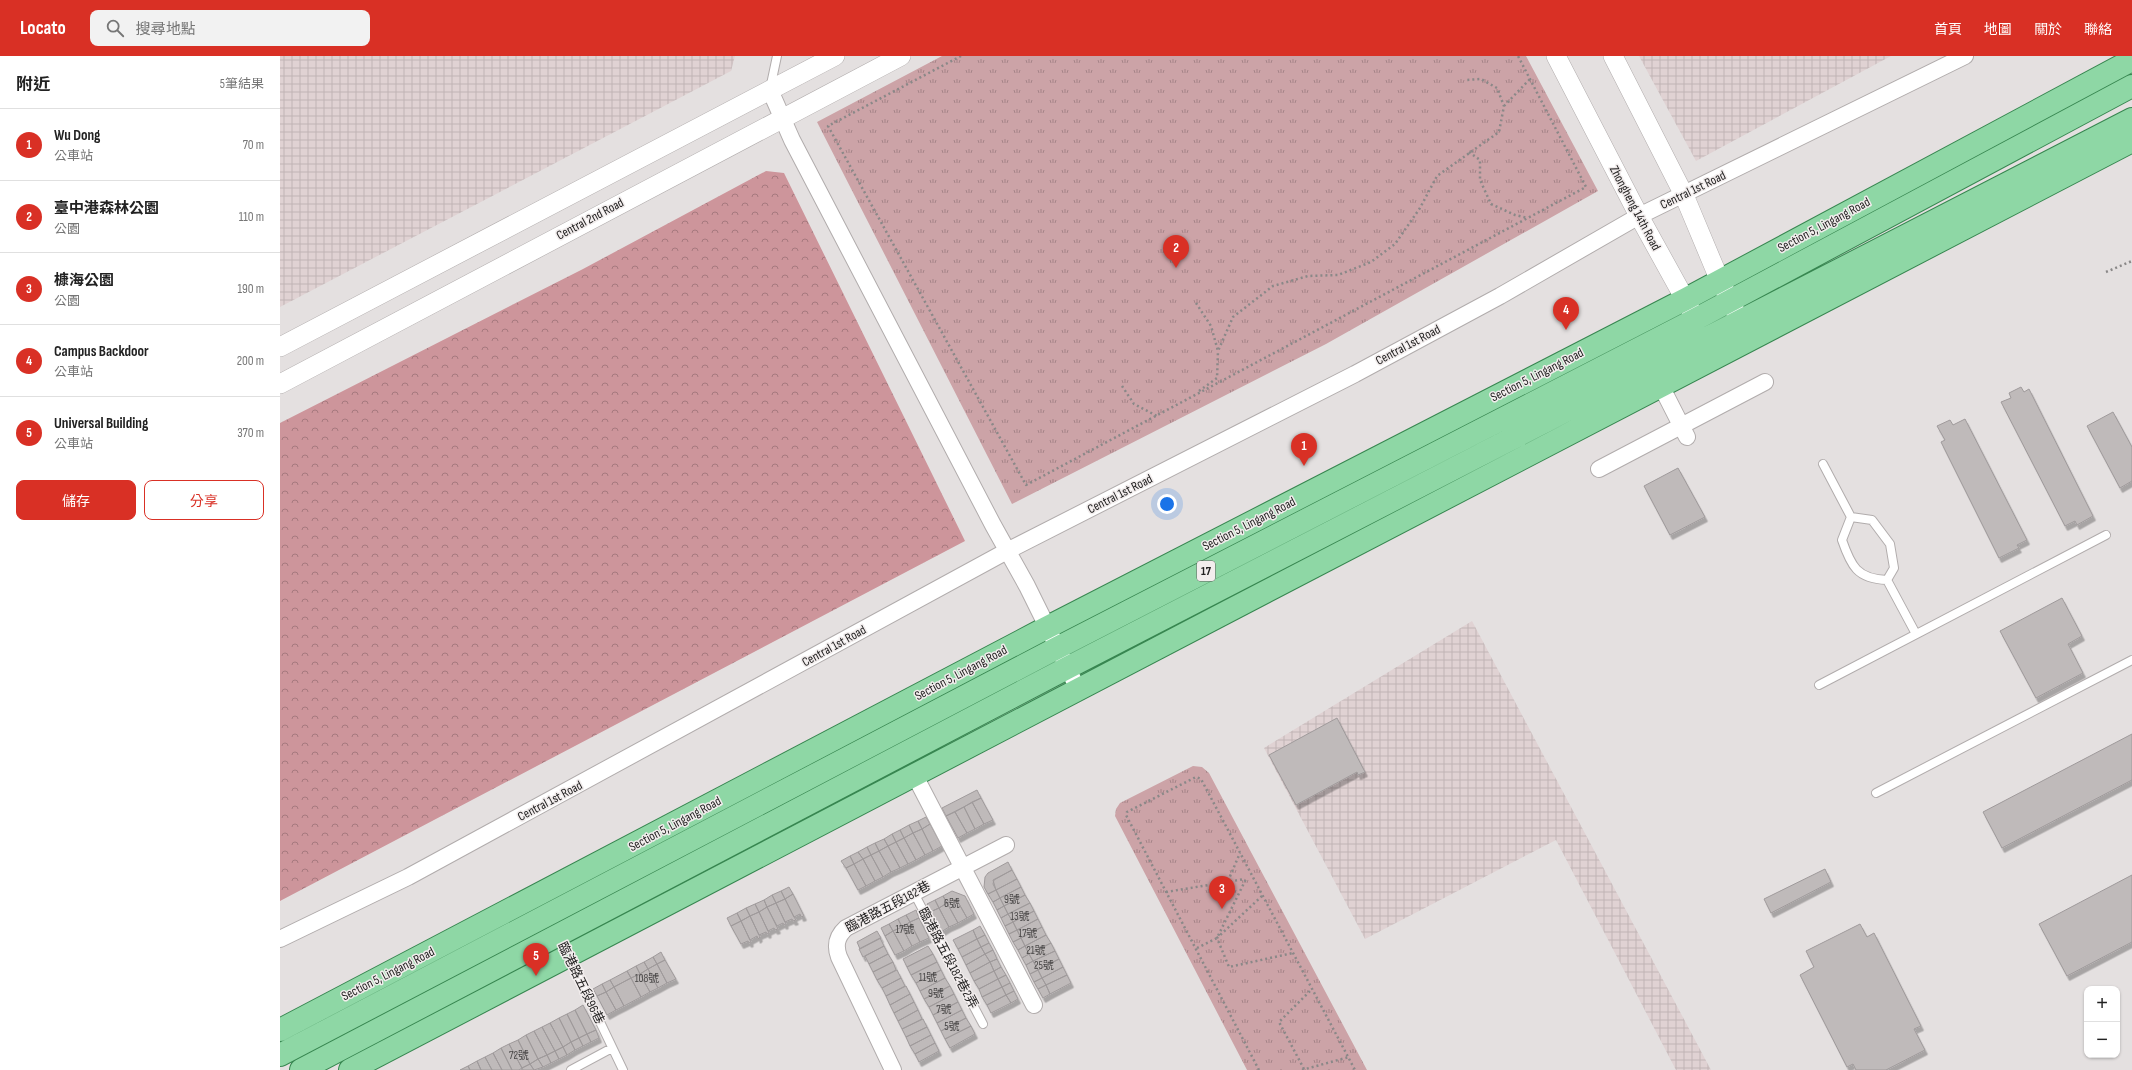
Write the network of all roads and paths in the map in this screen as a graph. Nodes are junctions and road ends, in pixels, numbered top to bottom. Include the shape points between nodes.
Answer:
1 (777, 56) edge
2 (835, 56) edge
3 (901, 56) edge
4 (961, 56) edge
5 (1518, 56) edge
6 (1556, 56) edge
7 (1613, 56) edge
8 (1965, 56) edge
9 (2132, 60) edge
10 (1530, 79) junction
11 (1466, 80) dead end
12 (2132, 86) edge
13 (770, 90) junction
14 (1504, 106) junction
15 (782, 117) junction
16 (2132, 119) edge
17 (2132, 141) edge
18 (1469, 152) junction
19 (1684, 195) junction
20 (1639, 216) junction
21 (1528, 218) junction
22 (2132, 260) edge
23 (2106, 272) dead end
24 (1720, 281) junction
25 (1686, 299) junction
26 (1730, 301) junction
27 (1196, 303) dead end
28 (1696, 319) junction
29 (1740, 321) junction
30 (1630, 327) junction
31 (1706, 339) junction
32 (1750, 342) junction
33 (280, 347) edge
34 (1641, 347) junction
35 (1218, 350) junction
36 (1716, 359) junction
37 (1651, 367) junction
38 (1764, 382) dead end
39 (280, 384) edge
40 (1122, 386) dead end
41 (1662, 388) junction
42 (1191, 397) junction
43 (1156, 416) junction
44 (1684, 432) junction
45 (1823, 464) dead end
46 (1600, 468) dead end
47 (1851, 517) junction
48 (2106, 535) dead end
49 (1008, 551) junction
50 (1887, 580) junction
51 (1046, 628) junction
52 (1916, 634) junction
53 (1057, 648) junction
54 (2132, 660) edge
55 (1067, 668) junction
56 (1818, 685) dead end
57 (1078, 689) junction
58 (914, 774) junction
59 (1876, 794) dead end
60 (1006, 845) dead end
61 (1240, 852) junction
62 (963, 867) junction
63 (1228, 882) junction
64 (1166, 892) junction
65 (914, 893) junction
66 (1262, 896) junction
67 (553, 925) junction
68 (1216, 938) junction
69 (280, 939) edge
70 (1197, 948) junction
71 (1293, 953) junction
72 (1312, 989) junction
73 (1034, 1005) dead end
74 (983, 1024) dead end
75 (280, 1030) edge
76 (612, 1048) junction
77 (280, 1056) edge
78 (1349, 1058) junction
79 (301, 1070) edge
80 (350, 1070) edge
81 (571, 1070) edge
82 (623, 1070) edge
83 (893, 1070) edge
84 (1259, 1070) edge
85 (1303, 1070) edge
86 (1355, 1070) edge

1 - 13 lane
2 - 13 street
3 - 15 street, Central 2nd Road
4 - 43 path via 828,126 1026,485
5 - 10 path
6 - 20 street, Zhongheng 14th Road
7 - 19 street
8 - 19 street, Central 1st Road
9 - 24 main road, Section 5, Lingang Road / 17
10 - 14 path
10 - 21 path via 1586,187
11 - 14 path via 1481,79 1497,88
12 - 26 main road, Section 5, Lingang Road / 17
13 - 15 street
13 - 33 street
14 - 18 path via 1499,132
15 - 39 street, Central 2nd Road
15 - 49 street
16 - 29 main road, Section 5, Lingang Road / 17
17 - 32 main road, Section 5, Lingang Road / 17
18 - 21 path via 1480,160 1480,180 1491,204
18 - 35 path via 1437,176 1420,208 1395,244 1370,262 1338,276 1308,276 1273,286 1233,317
19 - 20 street, Central 1st Road
19 - 24 street
20 - 25 street, Zhongheng 14th Road
20 - 49 street, Central 1st Road via 1500,296 1355,374
21 - 42 path
22 - 23 path
24 - 25 main road, Section 5, Lingang Road / 17
24 - 26 street
25 - 28 street, Zhongheng 14th Road
25 - 30 main road, Section 5, Lingang Road / 17
26 - 28 main road, Section 5, Lingang Road / 17
26 - 29 street
27 - 35 path via 1211,326
28 - 31 street, Zhongheng 14th Road
28 - 34 main road, Section 5, Lingang Road / 17
29 - 31 main road, Section 5, Lingang Road / 17
29 - 32 street
30 - 34 street
30 - 51 main road, Section 5, Lingang Road / 17
31 - 36 street, Zhongheng 14th Road
31 - 37 main road, Section 5, Lingang Road / 17
32 - 36 main road, Section 5, Lingang Road / 17
34 - 37 street
34 - 53 main road, Section 5, Lingang Road / 17
35 - 42 path via 1217,378
36 - 41 main road, Section 5, Lingang Road / 17
37 - 41 street
37 - 55 main road, Section 5, Lingang Road / 17
38 - 44 street
40 - 43 path via 1134,404
41 - 44 street
41 - 57 main road, Section 5, Lingang Road / 17
42 - 43 path
44 - 46 street
45 - 47 lane
47 - 50 lane via 1872,520 1890,544 1894,568
47 - 50 lane via 1842,540 1850,562 1859,572 1872,580
48 - 52 lane
49 - 51 street
49 - 69 street, Central 1st Road via 415,874
50 - 52 lane
51 - 53 street
51 - 67 main road, Section 5, Lingang Road / 17
52 - 56 lane
53 - 55 street
53 - 67 main road, Section 5, Lingang Road / 17
54 - 59 lane
55 - 57 street
55 - 67 main road, Section 5, Lingang Road / 17
57 - 58 main road, Section 5, Lingang Road / 17
58 - 62 street
58 - 67 main road, Section 5, Lingang Road / 17
60 - 62 street, 臨港路五段182巷
61 - 63 path
61 - 64 path via 1198,777 1127,812 1126,815
61 - 66 path
62 - 65 street, 臨港路五段182巷
62 - 73 street
63 - 64 path
63 - 68 path via 1246,879
64 - 70 path
65 - 74 lane, 臨港路五段182巷2弄
65 - 83 street, 臨港路五段182巷 via 846,928 836,944 842,963
66 - 68 path
66 - 71 path
67 - 75 main road, Section 5, Lingang Road / 17
67 - 76 lane, 臨港路五段96巷
67 - 77 main road, Section 5, Lingang Road / 17
67 - 79 main road, Section 5, Lingang Road / 17
67 - 80 main road, Section 5, Lingang Road / 17
68 - 70 path
68 - 71 path via 1229,967
70 - 84 path
71 - 72 path
72 - 78 path
72 - 85 path via 1279,1022
76 - 81 lane
76 - 82 lane, 臨港路五段96巷
78 - 85 path
78 - 86 path

